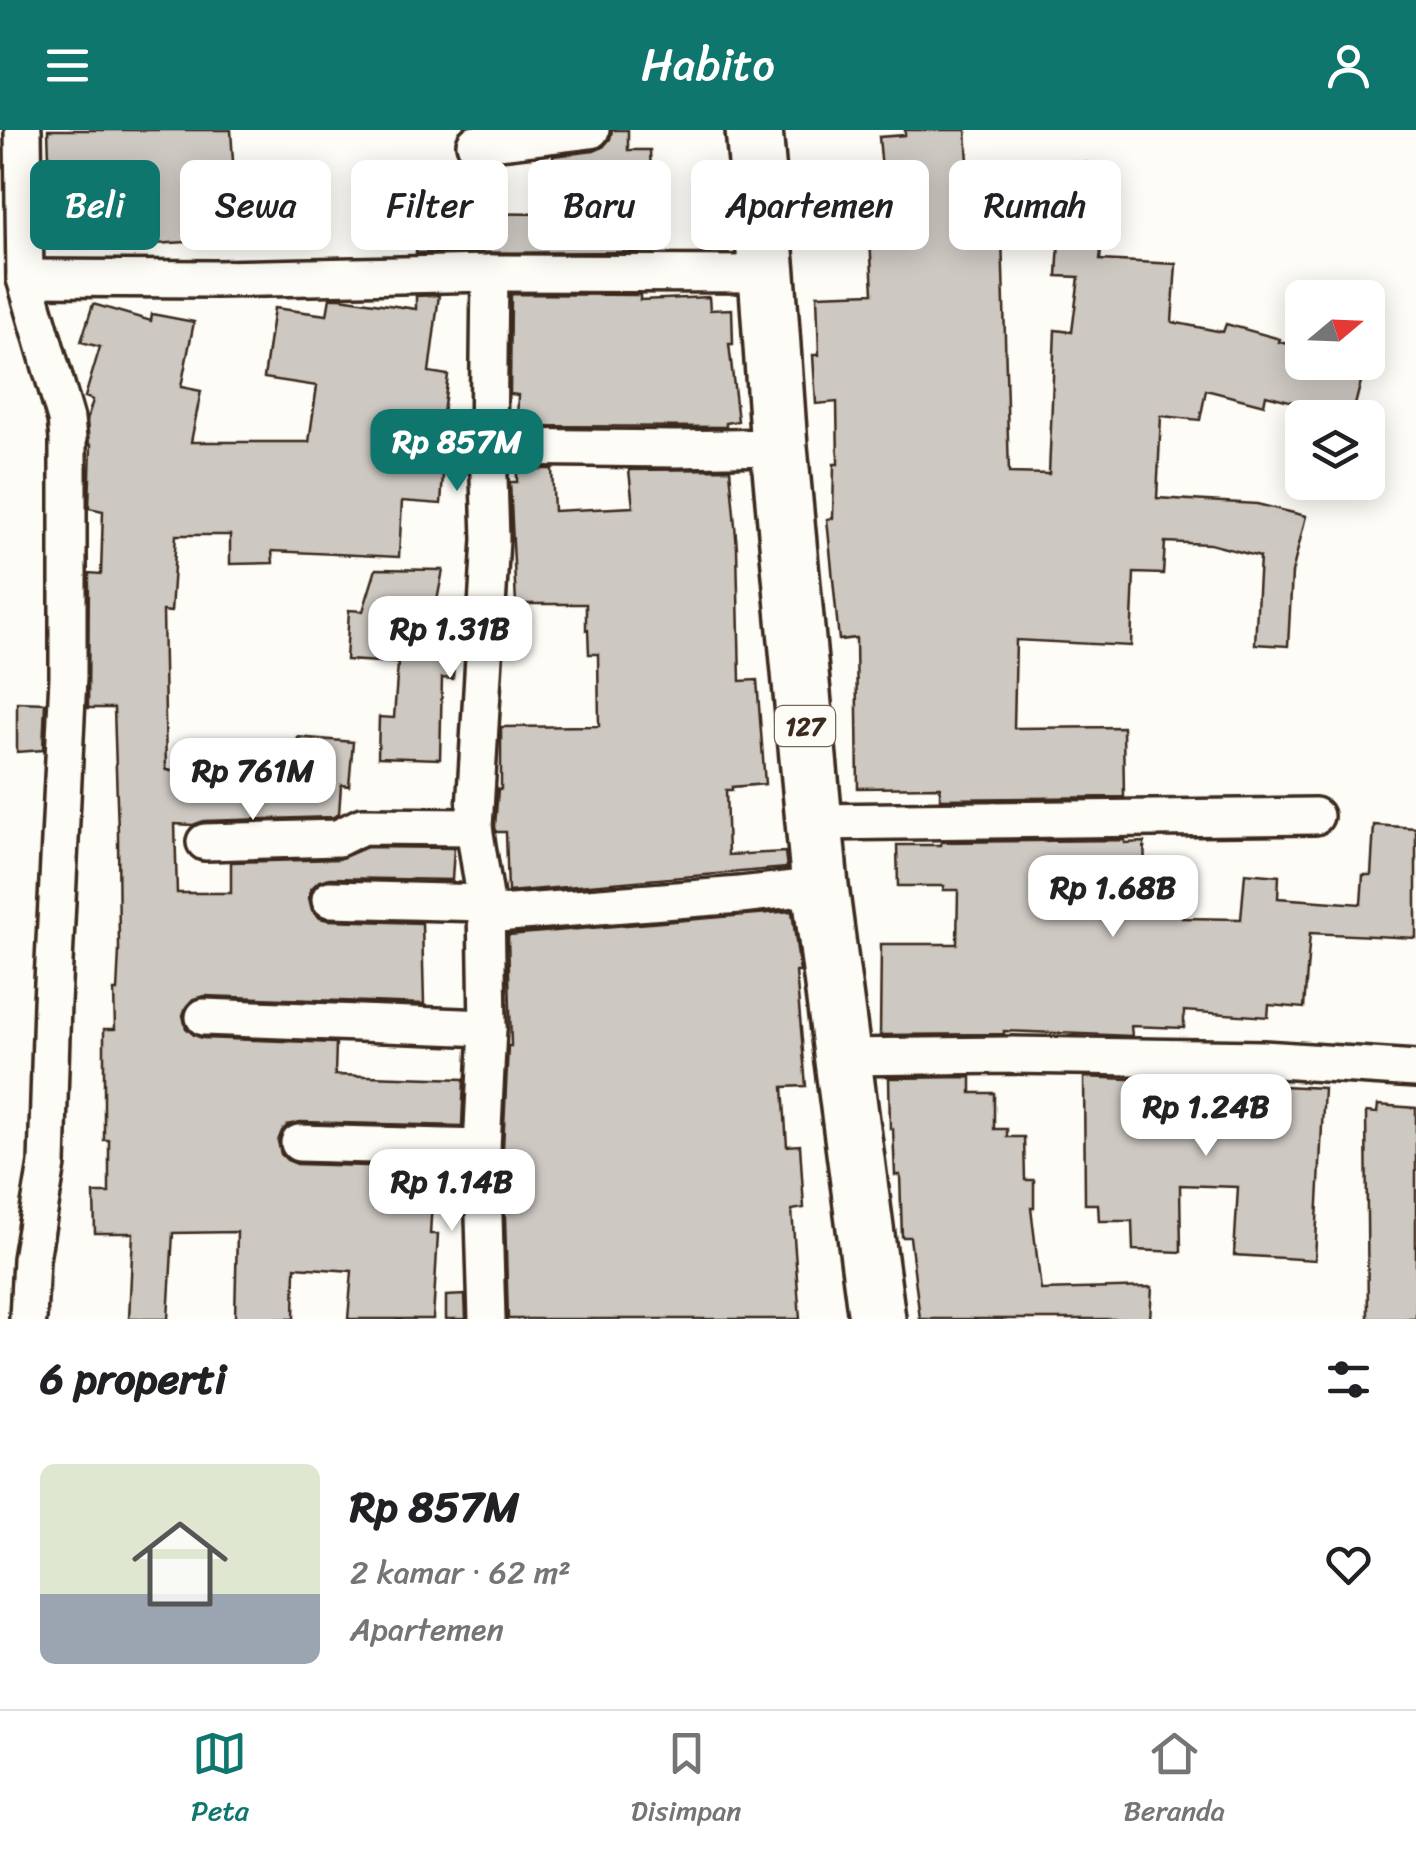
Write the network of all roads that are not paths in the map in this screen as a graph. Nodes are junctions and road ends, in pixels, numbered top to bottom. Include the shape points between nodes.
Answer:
1 (23, 130) edge
2 (591, 130) edge
3 (754, 130) edge
4 (475, 144) dead end
5 (490, 273) junction
6 (768, 274) junction
7 (25, 278) junction
8 (488, 447) junction
9 (779, 447) junction
10 (1315, 816) dead end
11 (814, 822) junction
12 (474, 827) junction
13 (204, 842) dead end
14 (820, 886) junction
15 (330, 899) dead end
16 (486, 909) junction
17 (204, 1016) dead end
18 (488, 1028) junction
19 (842, 1057) junction
20 (1416, 1069) edge
21 (298, 1143) dead end
22 (482, 1148) junction
23 (28, 1319) edge
24 (487, 1319) edge
25 (877, 1319) edge

1 - 7 street
2 - 4 street
3 - 6 main road, 127
5 - 6 street
5 - 7 street
5 - 8 street
6 - 9 main road, 127
7 - 23 street via 68,439 68,676 47,1164 30,1259
8 - 9 street
8 - 12 street via 491,539
9 - 11 main road, 127
10 - 11 street
11 - 14 main road, 127
12 - 13 street via 362,826 338,838
12 - 16 street
14 - 16 street
14 - 19 main road, 127
15 - 16 street
16 - 18 street
17 - 18 street
18 - 22 street
19 - 20 street via 1263,1059
19 - 25 main road, 127
21 - 22 street
22 - 24 street

